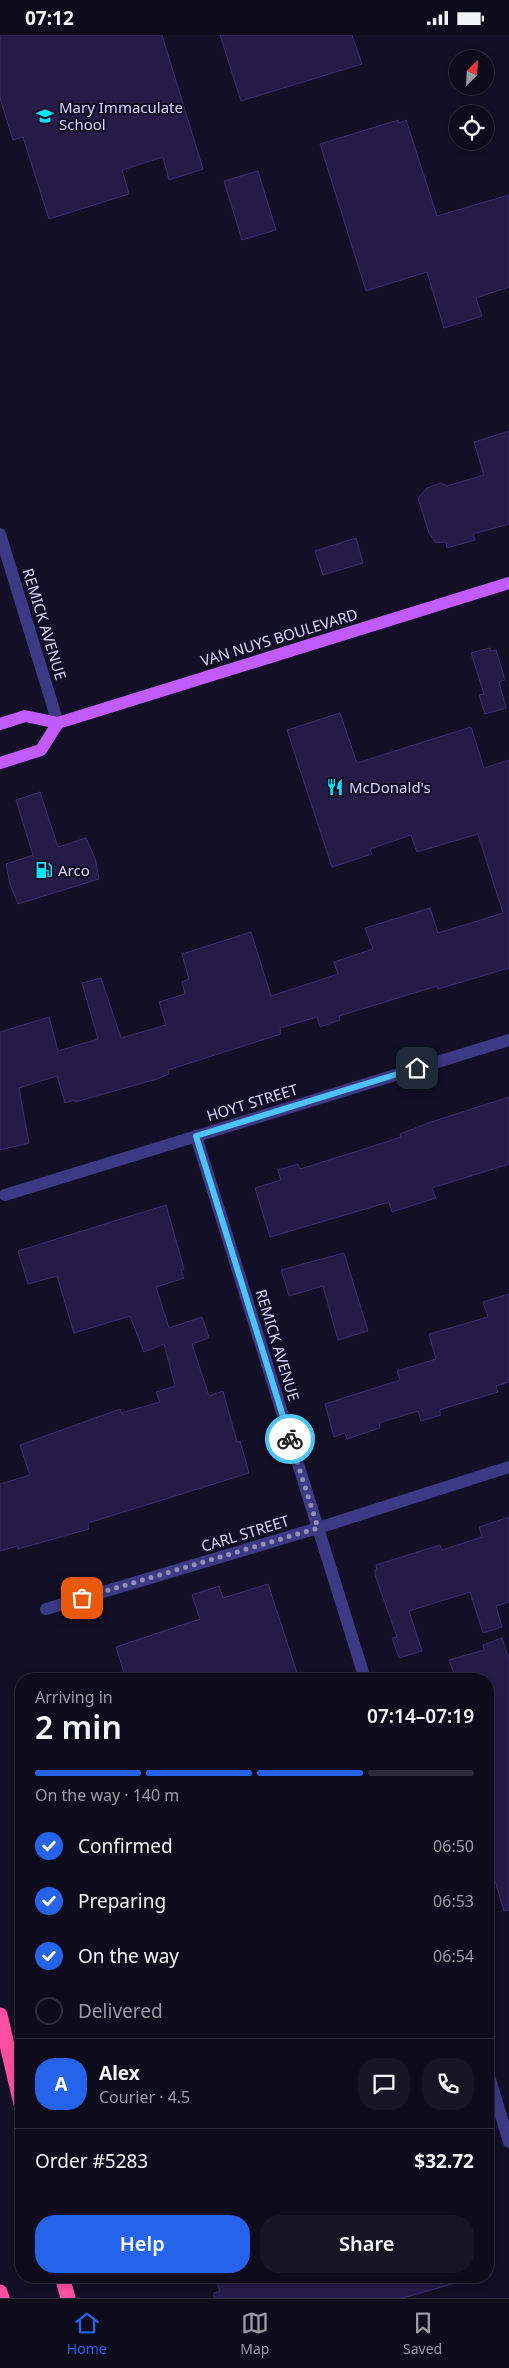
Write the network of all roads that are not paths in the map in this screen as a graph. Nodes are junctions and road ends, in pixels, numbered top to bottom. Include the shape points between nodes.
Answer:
1 (0, 534) edge
2 (509, 583) edge
3 (0, 723) edge
4 (58, 723) junction
5 (0, 763) edge
6 (509, 1040) edge
7 (196, 1136) junction
8 (5, 1195) dead end
9 (509, 1467) edge
10 (318, 1528) junction
11 (46, 1609) dead end
12 (363, 1673) edge
13 (0, 2015) edge
14 (15, 2079) edge
15 (494, 2093) edge
16 (509, 2142) edge
17 (64, 2283) edge
18 (0, 2292) edge
19 (2, 2298) edge
20 (68, 2298) edge

1 - 4 street, REMICK AVENUE
2 - 4 main road, VAN NUYS BOULEVARD
3 - 4 main road, VAN NUYS BOULEVARD via 25,716
4 - 5 main road via 41,750
6 - 7 street, HOYT STREET
7 - 8 street, HOYT STREET
7 - 10 street, REMICK AVENUE
9 - 10 street, CARL STREET
10 - 11 street, CARL STREET
10 - 12 street, REMICK AVENUE
13 - 14 highway
15 - 16 street
17 - 20 highway
18 - 19 highway

